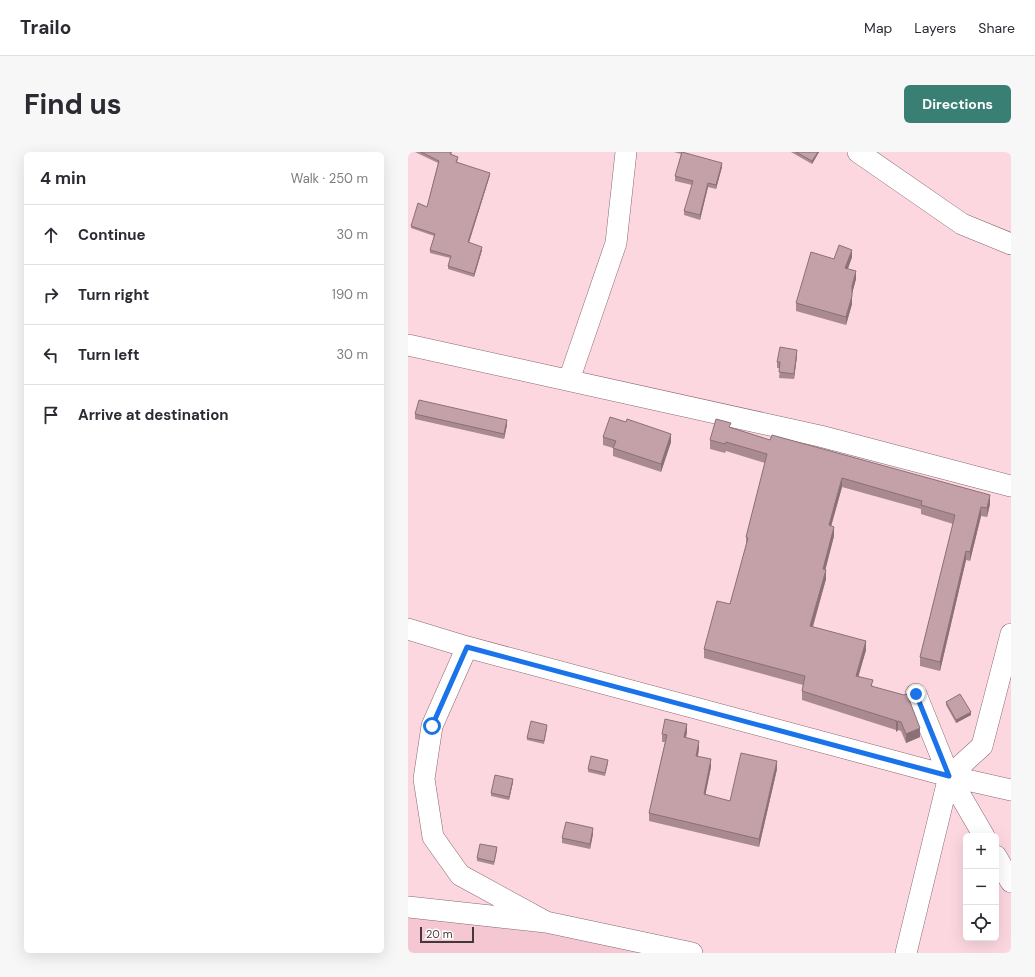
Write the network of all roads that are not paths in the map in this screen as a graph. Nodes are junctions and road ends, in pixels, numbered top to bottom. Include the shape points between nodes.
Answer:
1 (626, 152) edge
2 (858, 152) edge
3 (1011, 244) edge
4 (408, 345) edge
5 (570, 380) junction
6 (1011, 486) edge
7 (408, 629) edge
8 (1011, 634) edge
9 (467, 647) junction
10 (916, 694) dead end
11 (949, 776) junction
12 (1011, 790) edge
13 (982, 833) edge
14 (999, 861) edge
15 (1011, 882) edge
16 (408, 906) edge
17 (546, 922) junction
18 (692, 953) edge
19 (906, 953) edge

1 - 5 street via 616,243
2 - 3 street via 962,224
4 - 5 street
5 - 6 street via 820,436
7 - 9 street
8 - 11 street via 982,746
9 - 11 street
9 - 17 street via 432,726 424,779 433,837 460,875
10 - 11 street
11 - 12 street
11 - 13 street
11 - 19 street
14 - 15 street
16 - 17 street
17 - 18 street

